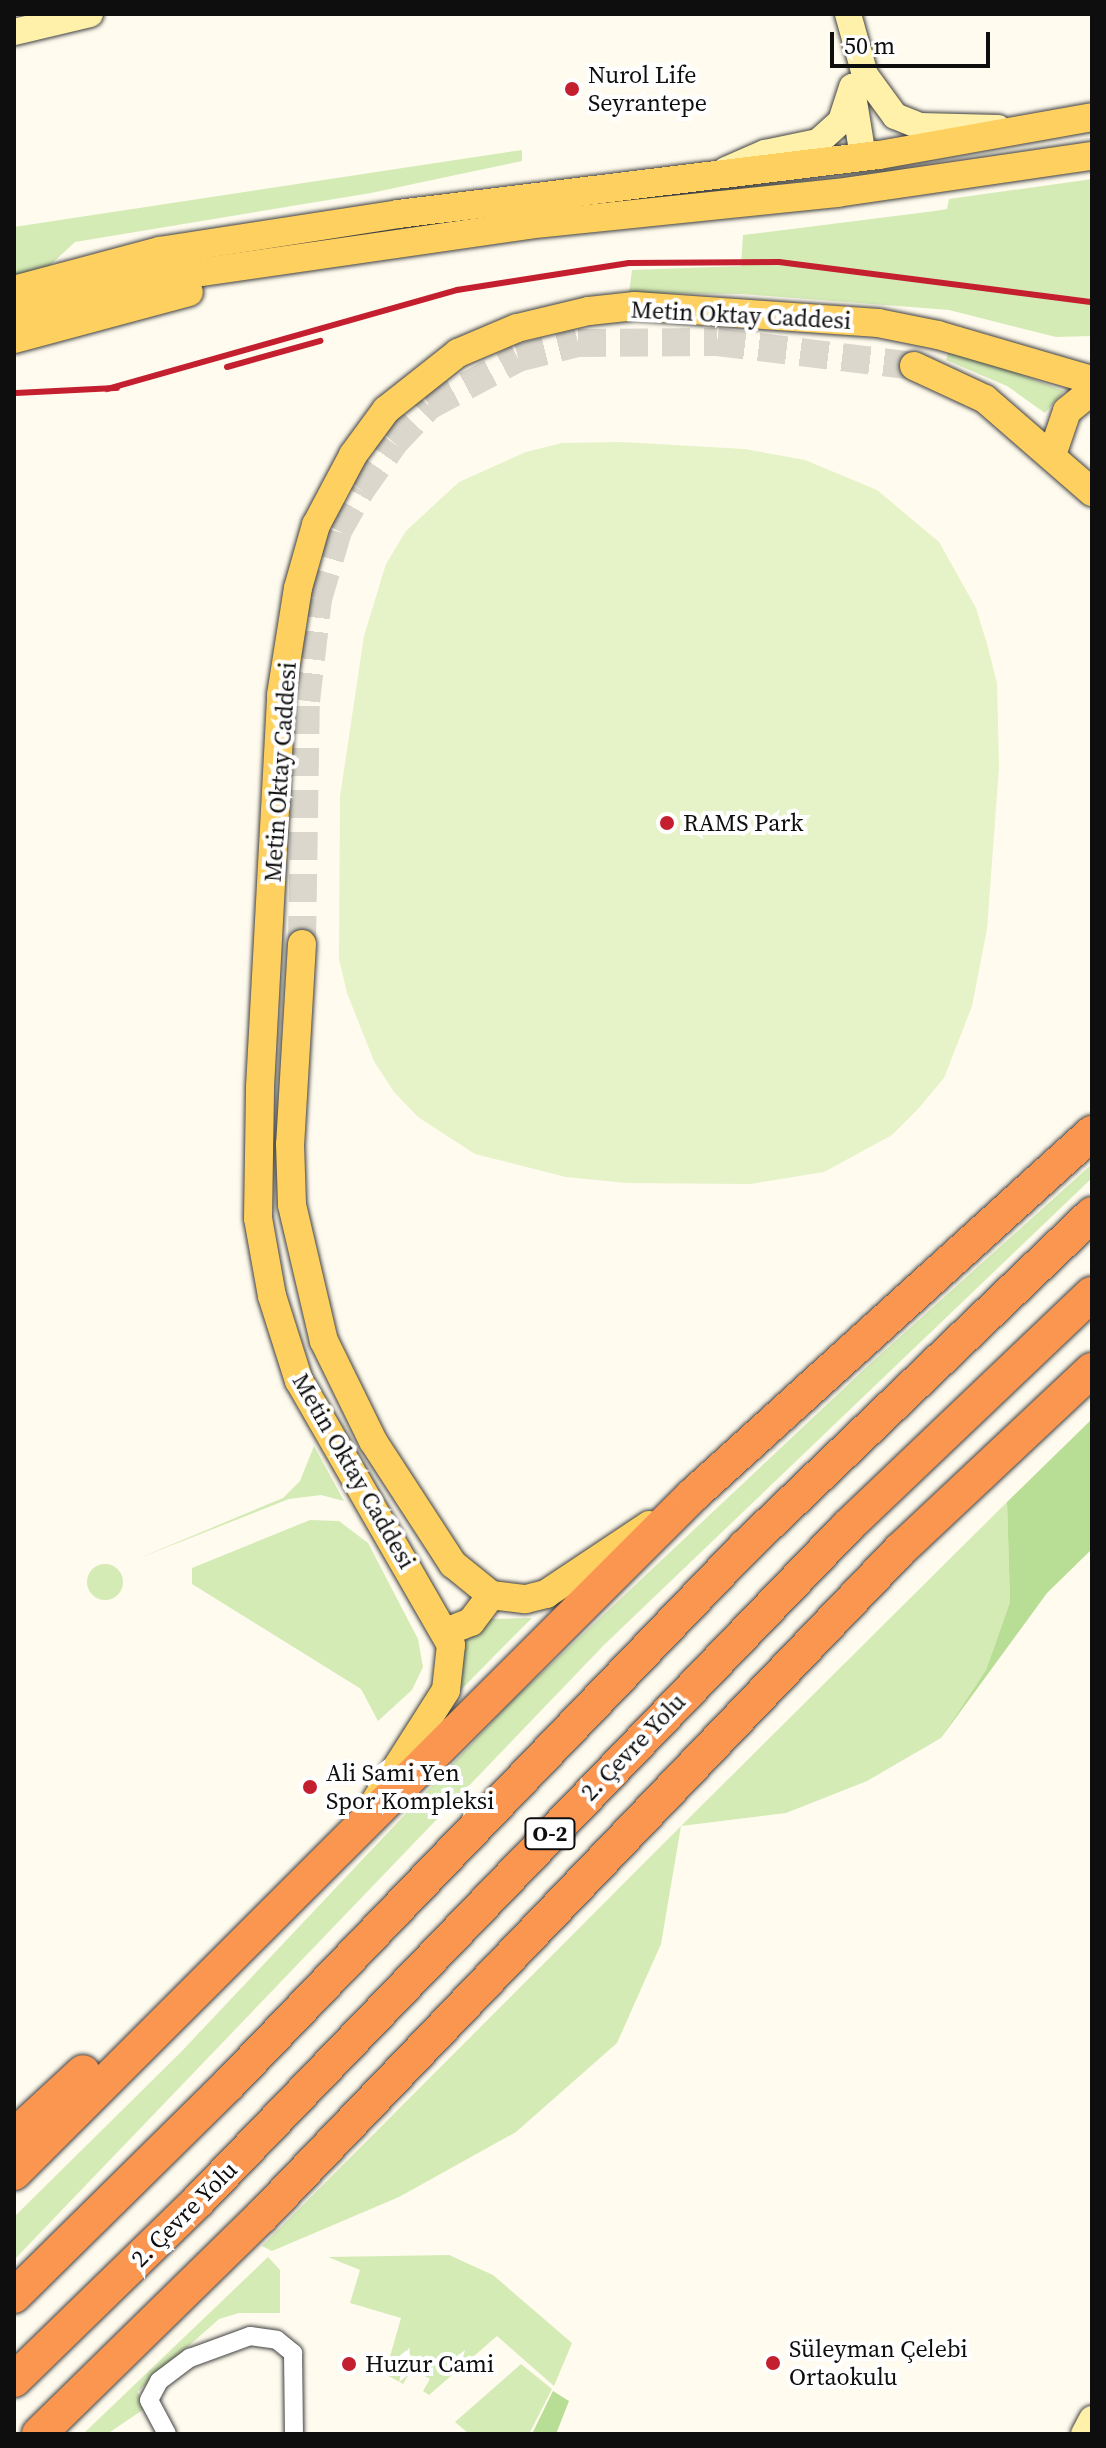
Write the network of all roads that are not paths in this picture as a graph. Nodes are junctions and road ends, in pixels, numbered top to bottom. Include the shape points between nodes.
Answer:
1 (90, 14) edge
2 (848, 14) edge
3 (14, 32) edge
4 (853, 44) junction
5 (852, 87) junction
6 (1092, 117) edge
7 (1009, 130) junction
8 (1092, 156) edge
9 (863, 157) junction
10 (716, 176) junction
11 (868, 189) junction
12 (313, 259) junction
13 (14, 290) edge
14 (14, 317) edge
15 (14, 339) edge
16 (914, 366) tunnel mouth
17 (1092, 380) edge
18 (1092, 391) edge
19 (1052, 455) junction
20 (1088, 486) edge
21 (302, 944) tunnel mouth
22 (1092, 1133) edge
23 (1092, 1214) edge
24 (1092, 1294) edge
25 (1092, 1370) edge
26 (693, 1495) junction
27 (491, 1595) junction
28 (446, 1632) junction
29 (360, 1827) junction
30 (302, 1886) junction
31 (14, 2136) edge
32 (14, 2173) edge
33 (14, 2296) edge
34 (14, 2380) edge
35 (1092, 2419) edge
36 (39, 2434) edge
37 (167, 2434) edge
38 (294, 2434) edge
39 (1084, 2434) edge

1 - 3 street
2 - 4 street
4 - 5 street
4 - 7 street via 874,92 895,116 920,126
5 - 9 street
5 - 10 street via 841,121 818,142 765,153
6 - 7 main road
7 - 9 main road
8 - 11 main road
9 - 10 main road
9 - 11 main road
10 - 13 main road via 398,214 160,251
11 - 12 main road via 527,225
12 - 14 main road via 168,277
12 - 15 main road
16 - 19 main road via 985,399
17 - 28 main road, Metin Oktay Caddesi via 878,323 635,306 589,311 517,328 458,353 386,410 353,455 316,525 298,588 281,695 259,1100 258,1218 272,1296 299,1381
18 - 19 main road via 1067,411
19 - 20 main road
21 - 27 main road, Metin Oktay Caddesi via 290,1172 309,1292 329,1353 373,1441 453,1564
22 - 26 highway
23 - 33 highway, O-2 via 745,1547 239,2073
24 - 34 highway, 2. Çevre Yolu / O-2 via 847,1527 199,2200
25 - 36 highway via 900,1550 262,2216
26 - 27 main road via 546,1594 526,1599
26 - 29 highway
27 - 28 main road via 471,1622
28 - 29 main road, Metin Oktay Caddesi via 452,1658 446,1690
29 - 30 highway
30 - 31 highway via 251,1918 188,1970
30 - 32 highway
35 - 39 street
37 - 38 street via 149,2400 159,2381 190,2358 250,2336 277,2340 293,2353

